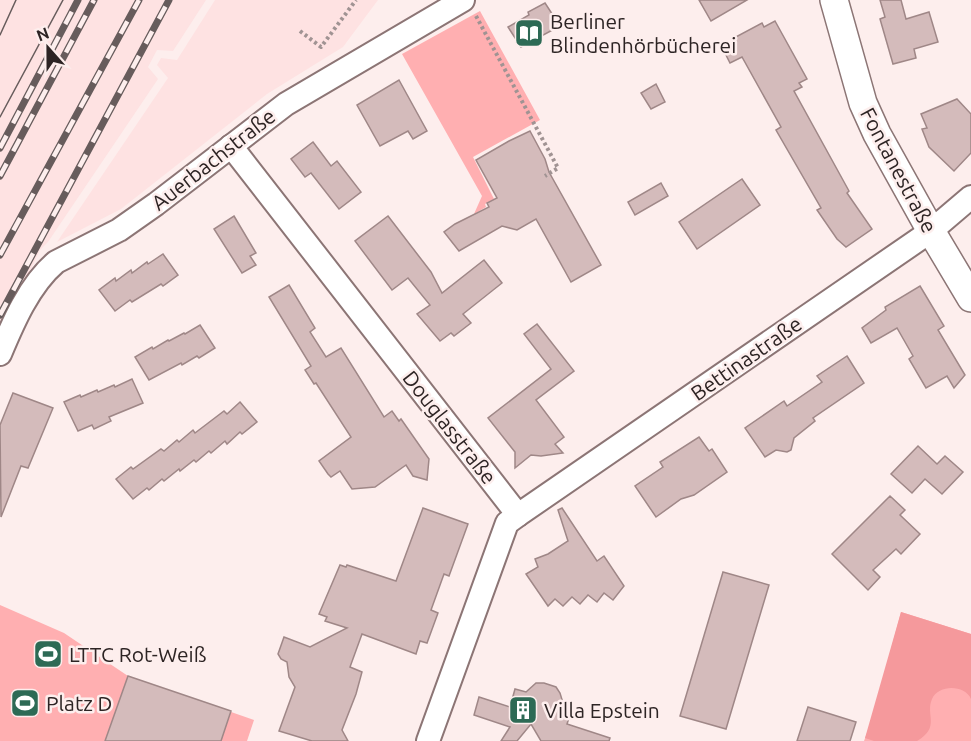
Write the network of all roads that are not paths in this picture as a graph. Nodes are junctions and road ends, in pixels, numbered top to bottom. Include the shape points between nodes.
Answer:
1 (834, 0) edge
2 (468, 5) edge
3 (231, 146) junction
4 (971, 197) edge
5 (931, 231) junction
6 (971, 298) edge
7 (0, 354) edge
8 (518, 515) junction
9 (428, 741) edge

1 - 5 street, Fontanestraße via 863,103
2 - 3 street, Auerbachstraße via 388,42 286,104
3 - 7 street, Auerbachstraße via 119,230 49,268 32,291
3 - 8 street, Douglasstraße
4 - 5 street, Bettinastraße
5 - 6 street, Fontanestraße
5 - 8 street, Bettinastraße
8 - 9 street via 507,524

